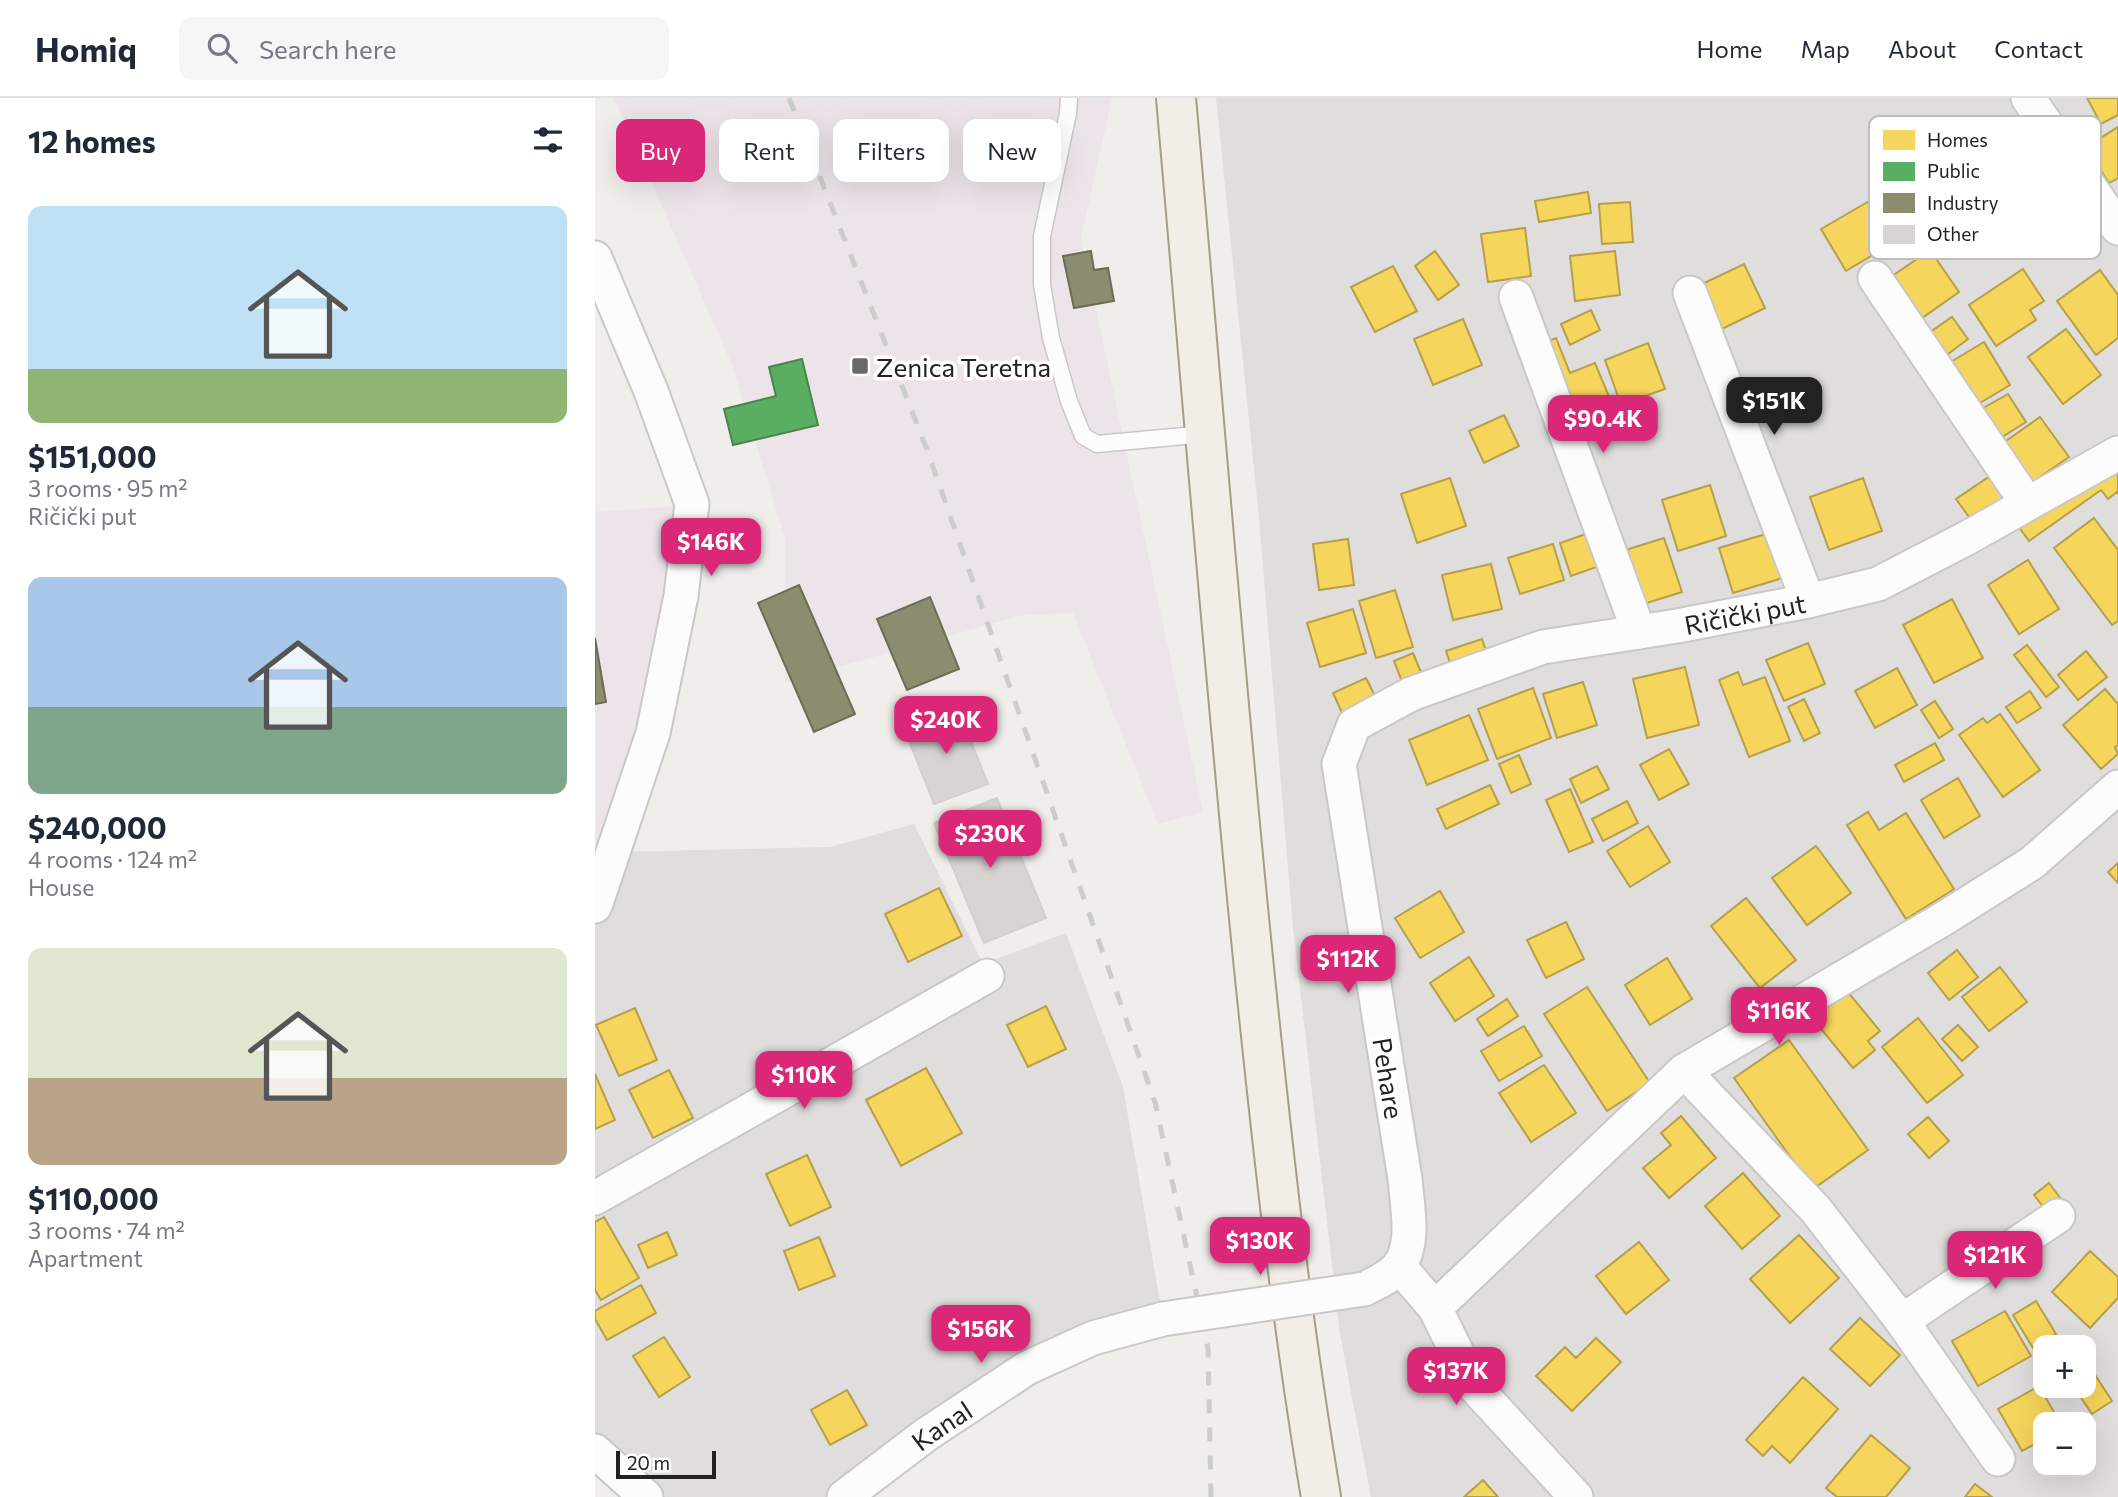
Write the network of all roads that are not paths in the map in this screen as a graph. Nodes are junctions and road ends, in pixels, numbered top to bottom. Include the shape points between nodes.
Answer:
1 (1069, 98) edge
2 (1176, 98) edge
3 (2028, 98) edge
4 (2040, 116) edge
5 (2101, 203) edge
6 (2118, 228) edge
7 (595, 258) edge
8 (1875, 278) dead end
9 (1690, 293) dead end
10 (1516, 297) dead end
11 (1206, 434) junction
12 (2118, 453) edge
13 (2027, 503) junction
14 (1808, 601) junction
15 (1639, 632) junction
16 (1354, 725) joint
17 (2118, 788) edge
18 (595, 906) edge
19 (987, 976) dead end
20 (1684, 1071) junction
21 (595, 1198) edge
22 (2057, 1216) dead end
23 (1399, 1266) junction
24 (1435, 1308) junction
25 (1902, 1321) junction
26 (595, 1451) edge
27 (1998, 1459) dead end
28 (646, 1497) edge
29 (844, 1497) edge
30 (1321, 1497) edge
31 (1576, 1497) edge

1 - 11 lane via 1042,236 1042,285 1051,338 1083,436 1097,444
2 - 11 main road
3 - 4 street
5 - 6 street
7 - 18 street via 692,504 681,596 653,733
8 - 13 street
9 - 14 street
10 - 15 street
11 - 30 main road via 1262,1049 1292,1319
12 - 13 street, Ričički put
13 - 14 street, Ričički put via 1878,584
14 - 15 street, Ričički put
15 - 16 street, Ričički put via 1543,647 1411,694
16 - 23 street, Pehare via 1339,764 1405,1179 1408,1245
17 - 20 street via 2032,863
19 - 21 street
20 - 24 street
20 - 25 street via 1816,1210
22 - 25 street
23 - 24 street
23 - 29 street, Kanal, bridge via 1364,1289 1163,1319 1093,1338 1027,1368 927,1434
24 - 31 street via 1473,1385
25 - 27 street
26 - 28 street

